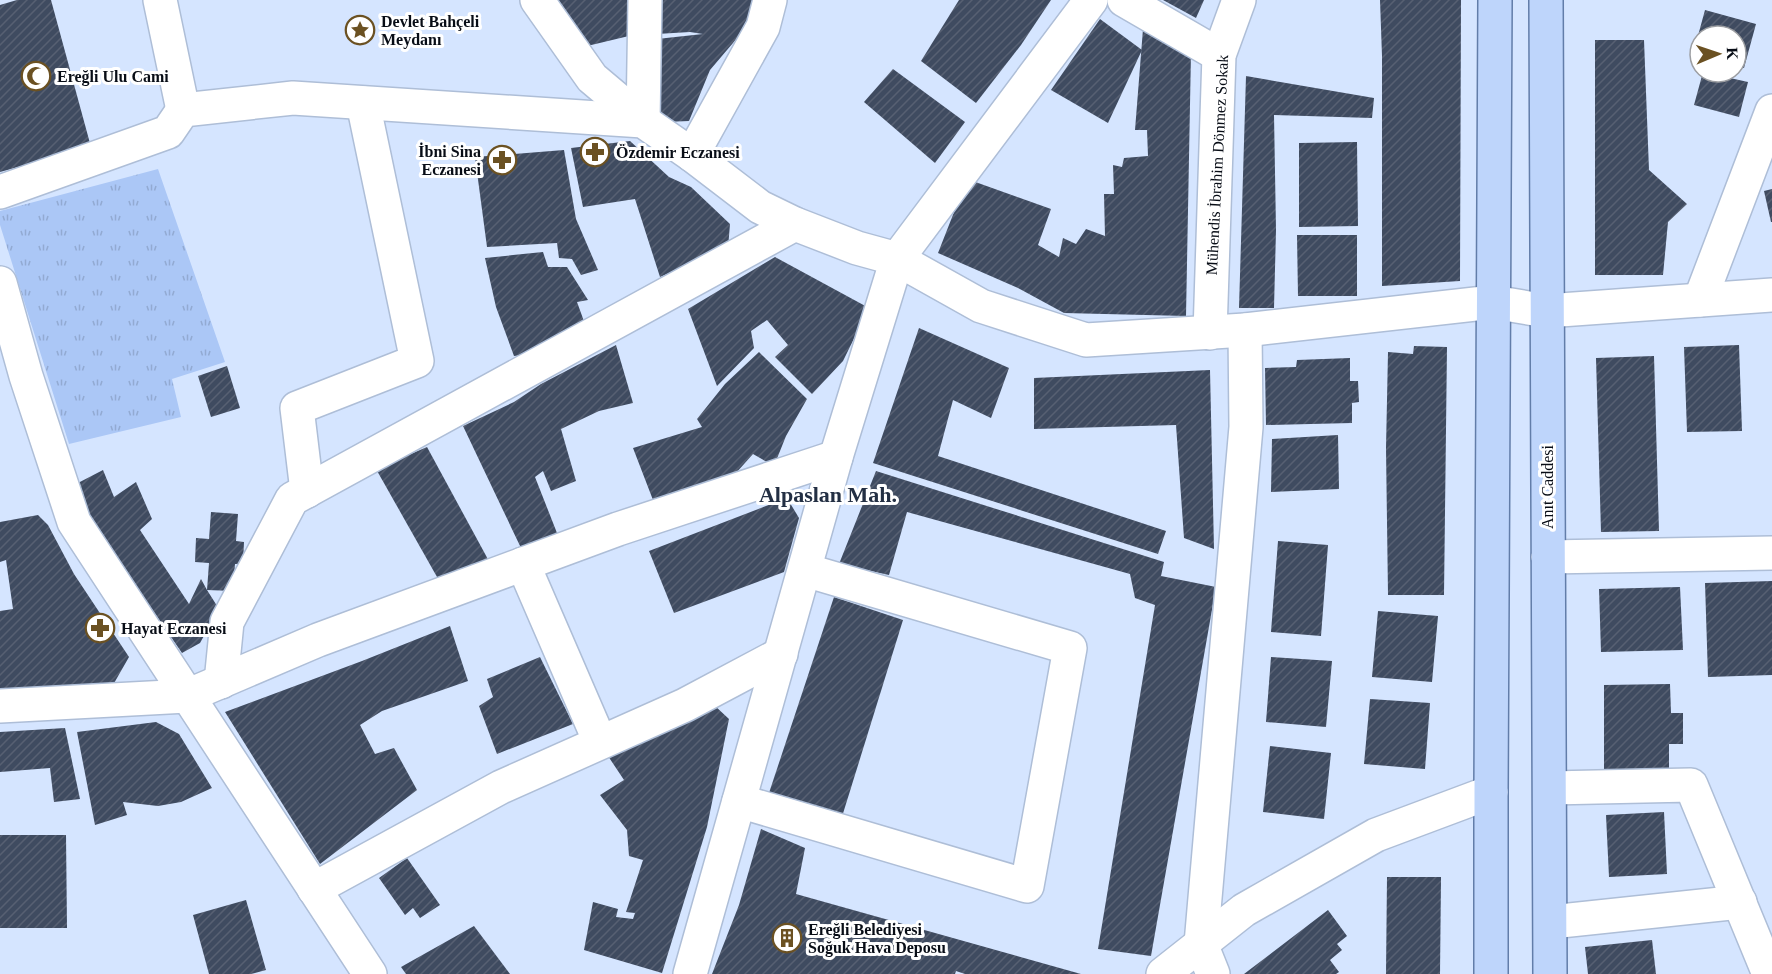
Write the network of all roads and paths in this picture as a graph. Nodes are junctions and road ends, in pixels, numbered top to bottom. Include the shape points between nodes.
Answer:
1 (160, 0) edge
2 (537, 0) edge
3 (645, 0) edge
4 (770, 0) edge
5 (1092, 0) edge
6 (1124, 0) edge
7 (1239, 0) edge
8 (1496, 0) edge
9 (1546, 0) edge
10 (1219, 56) junction
11 (363, 103) junction
12 (183, 110) junction
13 (1772, 111) edge
14 (643, 121) junction
15 (692, 154) junction
16 (0, 192) edge
17 (795, 224) junction
18 (897, 259) junction
19 (0, 283) edge
20 (1772, 295) edge
21 (1700, 300) junction
22 (1493, 302) junction
23 (1546, 310) junction
24 (1245, 330) junction
25 (1209, 333) junction
26 (836, 457) junction
27 (307, 491) junction
28 (1772, 553) edge
29 (1548, 557) junction
30 (523, 564) junction
31 (805, 570) junction
32 (781, 654) junction
33 (221, 682) junction
34 (187, 696) junction
35 (0, 706) edge
36 (600, 742) junction
37 (1550, 788) junction
38 (1491, 792) junction
39 (739, 801) junction
40 (314, 890) junction
41 (1740, 902) junction
42 (1551, 922) junction
43 (1201, 944) junction
44 (362, 971) edge
45 (690, 974) edge
46 (1163, 974) edge
47 (1213, 974) edge
48 (1491, 974) edge
49 (1550, 974) edge
50 (1769, 974) edge

1 - 12 street
2 - 14 street via 592,78
3 - 14 street
4 - 15 street via 763,27
5 - 18 street
6 - 10 street
7 - 10 street, Mühendis İbrahim Dönmez Sokak
8 - 22 main road
9 - 23 main road, Anıt Caddesi
10 - 25 street, Mühendis İbrahim Dönmez Sokak
11 - 12 street via 293,98
11 - 14 street
11 - 27 street via 417,361 297,408
12 - 16 street via 168,132
13 - 21 street
14 - 15 street
15 - 17 street via 760,207
17 - 18 street
17 - 27 street
18 - 25 street via 981,306 1086,340
18 - 26 street
19 - 34 street via 74,522
20 - 21 street
21 - 23 street
22 - 23 street
22 - 24 street
22 - 38 main road
23 - 29 main road, Anıt Caddesi
24 - 25 street
24 - 43 street via 1246,427
26 - 30 street
26 - 31 street
27 - 33 street via 292,500 227,622
28 - 29 street
29 - 37 main road, Anıt Caddesi
30 - 33 street via 318,640
30 - 36 street
31 - 32 street
31 - 39 street via 1070,648 1027,886
32 - 36 street via 685,705
32 - 39 street
33 - 34 street
34 - 35 street
34 - 40 street
36 - 40 street via 501,787
37 - 41 street via 1690,785
37 - 42 main road, Anıt Caddesi
38 - 43 street via 1376,835 1244,910
38 - 48 main road
39 - 45 street
40 - 44 street
41 - 42 street
41 - 50 street
42 - 49 main road, Anıt Caddesi
43 - 46 street
43 - 47 street

